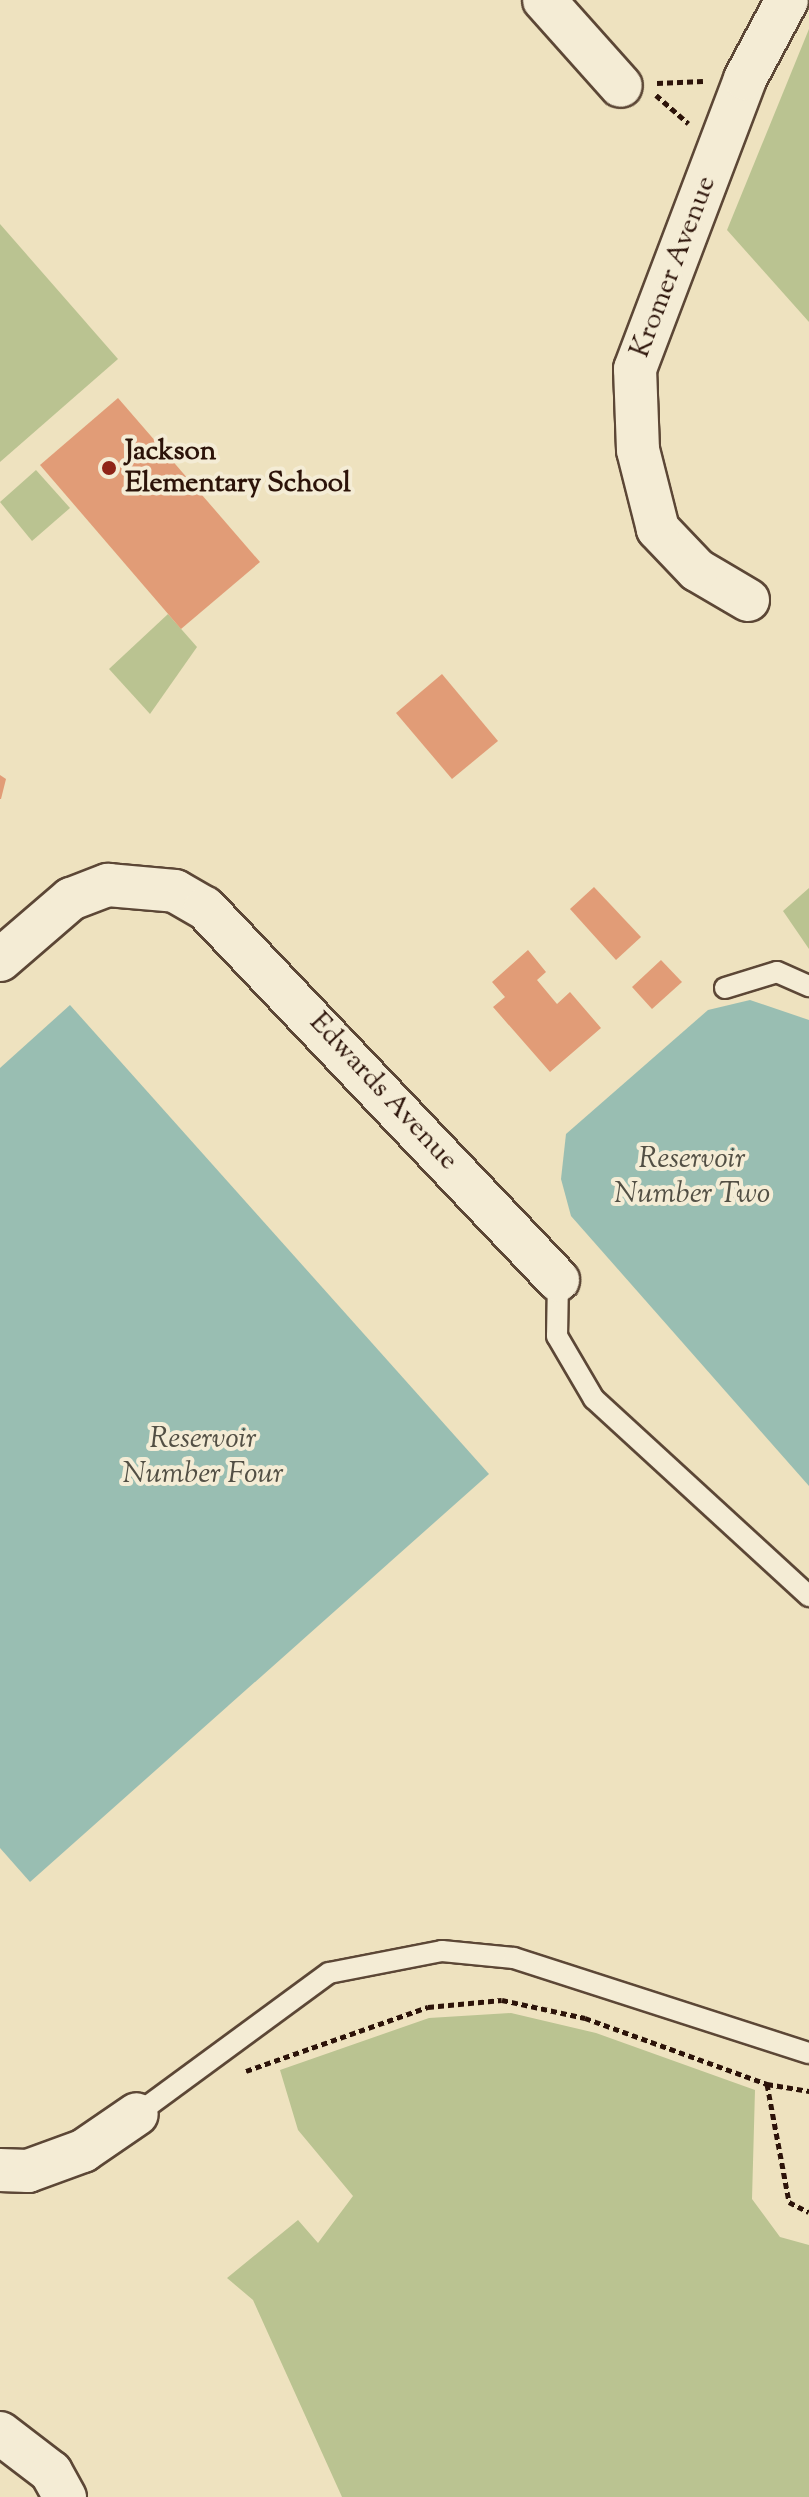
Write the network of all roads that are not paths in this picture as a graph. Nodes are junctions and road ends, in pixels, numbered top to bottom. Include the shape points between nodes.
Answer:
1 (544, 0) edge
2 (787, 0) edge
3 (621, 86) dead end
4 (748, 600) dead end
5 (0, 960) edge
6 (809, 986) edge
7 (725, 988) dead end
8 (558, 1280) joint
9 (809, 1596) edge
10 (809, 2053) edge
11 (137, 2114) joint
12 (0, 2170) edge
13 (0, 2433) edge
14 (65, 2497) edge

1 - 3 street
2 - 4 street, Kromer Avenue via 745,79 635,369 638,450 658,529 697,570
5 - 8 street, Edwards Avenue via 71,899 108,885 175,891 205,908
6 - 7 lane via 777,972
8 - 9 lane via 557,1336 594,1399
10 - 11 lane via 514,1958 442,1951 329,1973
11 - 12 street via 83,2151 28,2171
13 - 14 street via 51,2472

